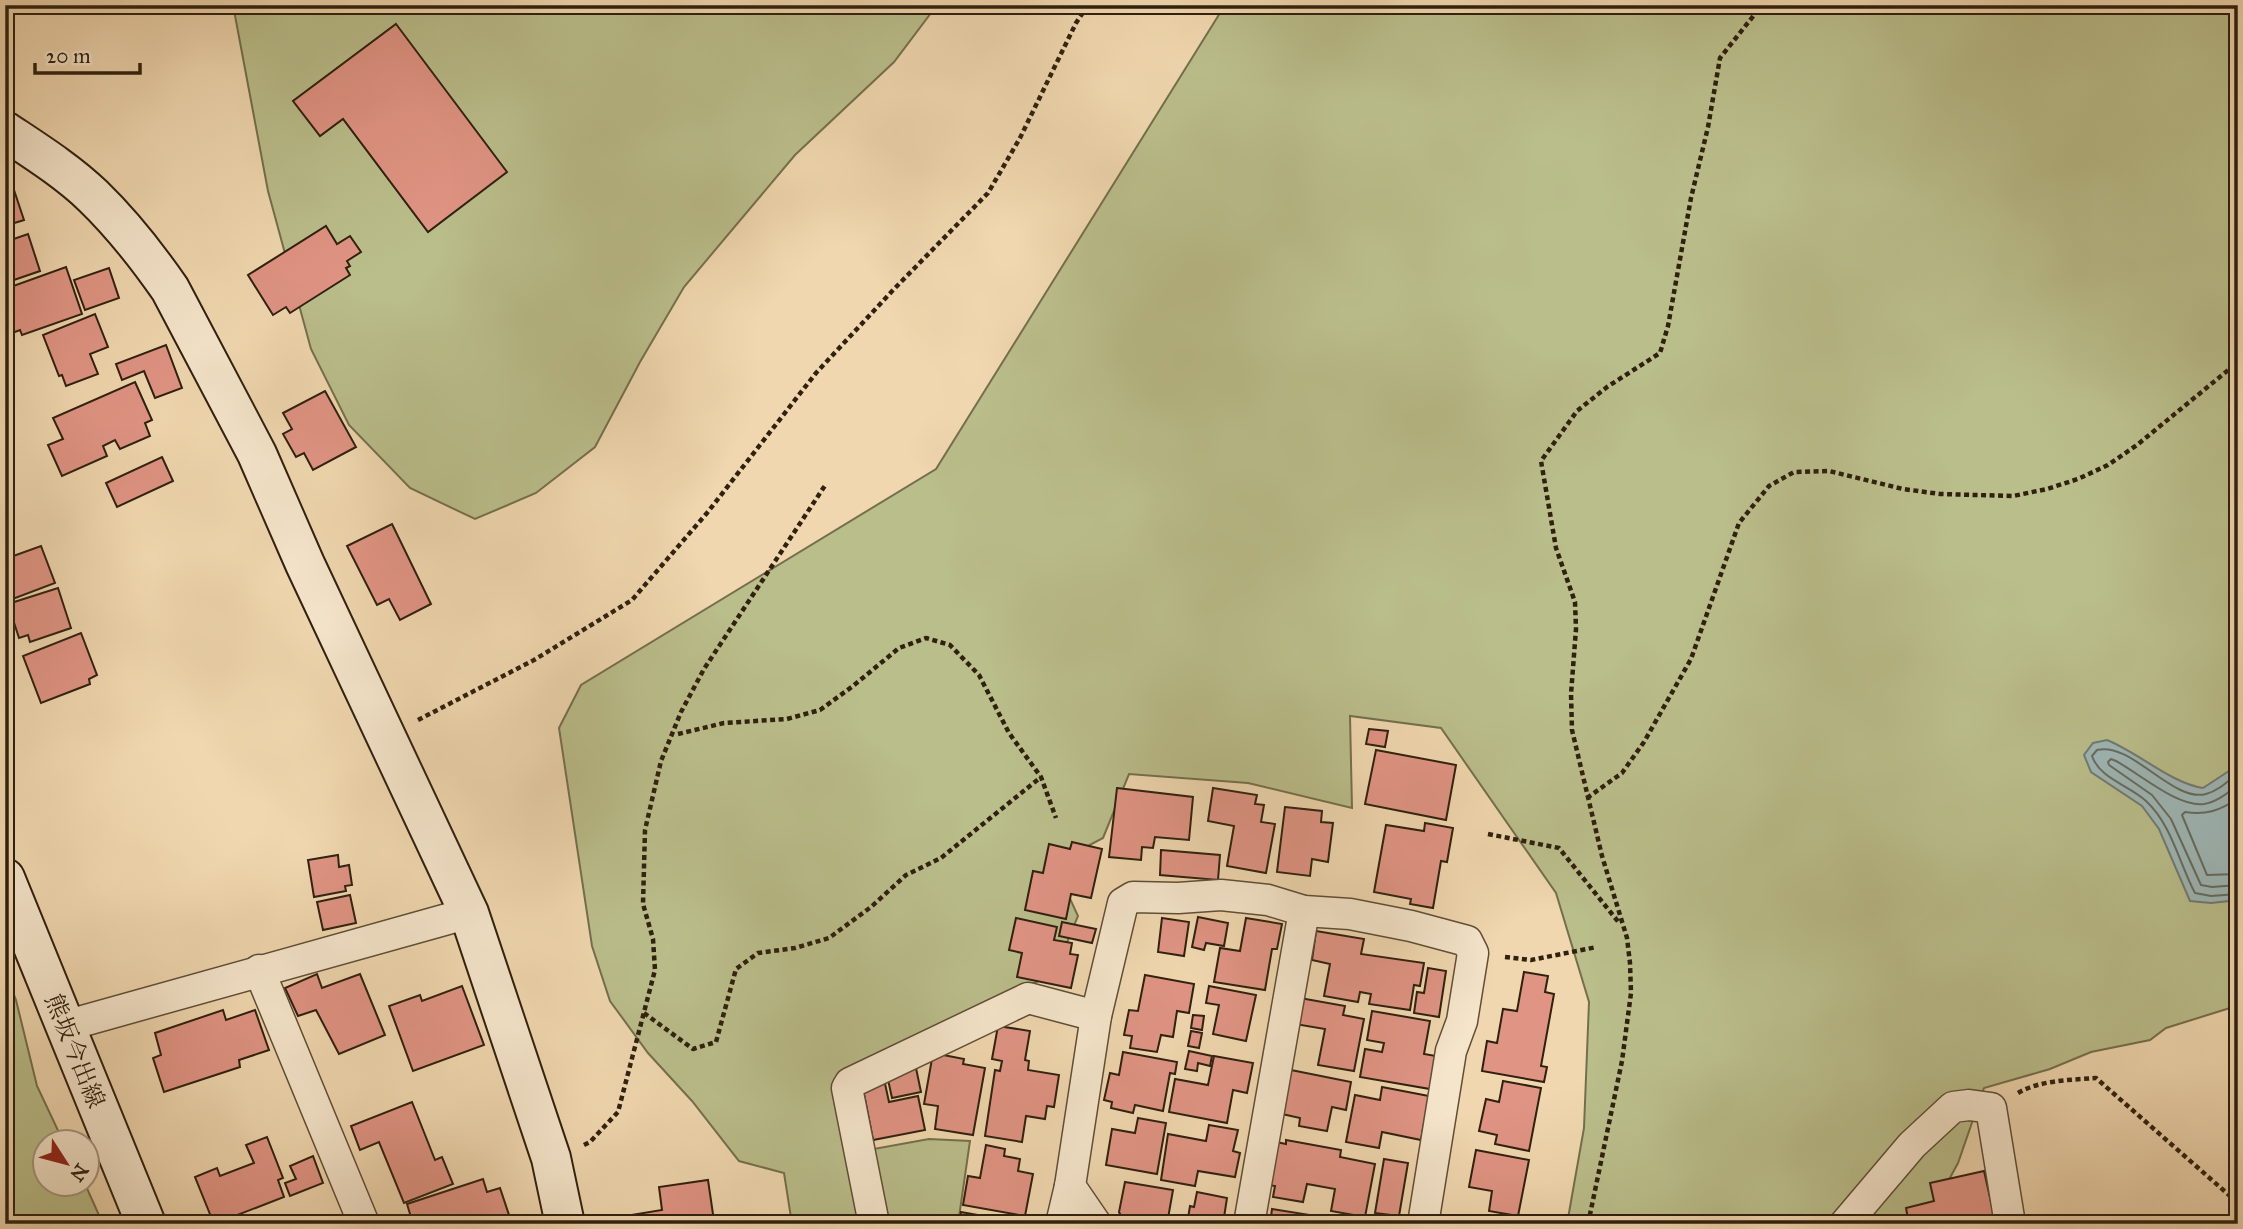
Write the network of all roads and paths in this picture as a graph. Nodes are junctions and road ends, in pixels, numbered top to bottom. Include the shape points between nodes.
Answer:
1 (1088, 5) edge
2 (1762, 5) edge
3 (5, 131) edge
4 (2238, 362) edge
5 (826, 484) dead end
6 (678, 734) dead end
7 (388, 736) junction
8 (1041, 777) junction
9 (1587, 798) junction
10 (1056, 818) dead end
11 (1488, 834) dead end
12 (5, 878) edge
13 (1304, 911) junction
14 (469, 913) junction
15 (1623, 927) junction
16 (1597, 947) dead end
17 (1531, 960) dead end
18 (260, 970) junction
19 (644, 1013) junction
20 (1096, 1016) junction
21 (65, 1026) junction
22 (1991, 1108) junction
23 (551, 1158) junction
24 (1070, 1186) junction
25 (2238, 1203) edge
26 (146, 1224) edge
27 (364, 1224) edge
28 (565, 1224) edge
29 (874, 1224) edge
30 (1061, 1224) edge
31 (1097, 1224) edge
32 (1250, 1224) edge
33 (1423, 1224) edge
34 (1588, 1224) edge
35 (1844, 1224) edge
36 (2010, 1224) edge

1 - 7 path via 988,193 816,373 632,600 534,660
2 - 9 path via 1720,58 1660,353 1577,411 1541,461 1556,548 1575,602 1572,730
3 - 7 street via 92,195 125,229 170,289 257,454
4 - 9 path via 2108,465 2047,489 2013,496 1940,494 1829,471 1794,472 1769,486 1739,523 1691,659 1650,731 1622,773
5 - 19 path via 704,669 661,761 645,830 643,904 656,970
6 - 8 path via 724,723 787,719 820,709 899,648 926,638 950,645 979,675 1009,733
7 - 14 street
8 - 10 path
8 - 19 path via 941,858 906,875 829,938 758,953 736,969 716,1042 693,1049
9 - 15 path
11 - 15 path via 1559,848
12 - 21 street, 熊坂今出線
13 - 20 street via 1268,900 1221,895 1133,897 1123,903
13 - 32 street
13 - 33 street via 1411,926 1467,941 1473,953 1462,1021 1451,1051
14 - 18 street
14 - 23 street
15 - 34 path via 1631,993 1622,1061
16 - 17 path
18 - 21 street
18 - 27 street
19 - 23 path via 618,1112 590,1142
20 - 24 street
20 - 29 street via 1028,998 850,1083 847,1088
21 - 26 street, 熊坂今出線
22 - 25 path via 2026,1089 2096,1078
22 - 35 street via 1953,1107 1912,1145
22 - 36 street
23 - 28 street
24 - 30 street
24 - 31 street

